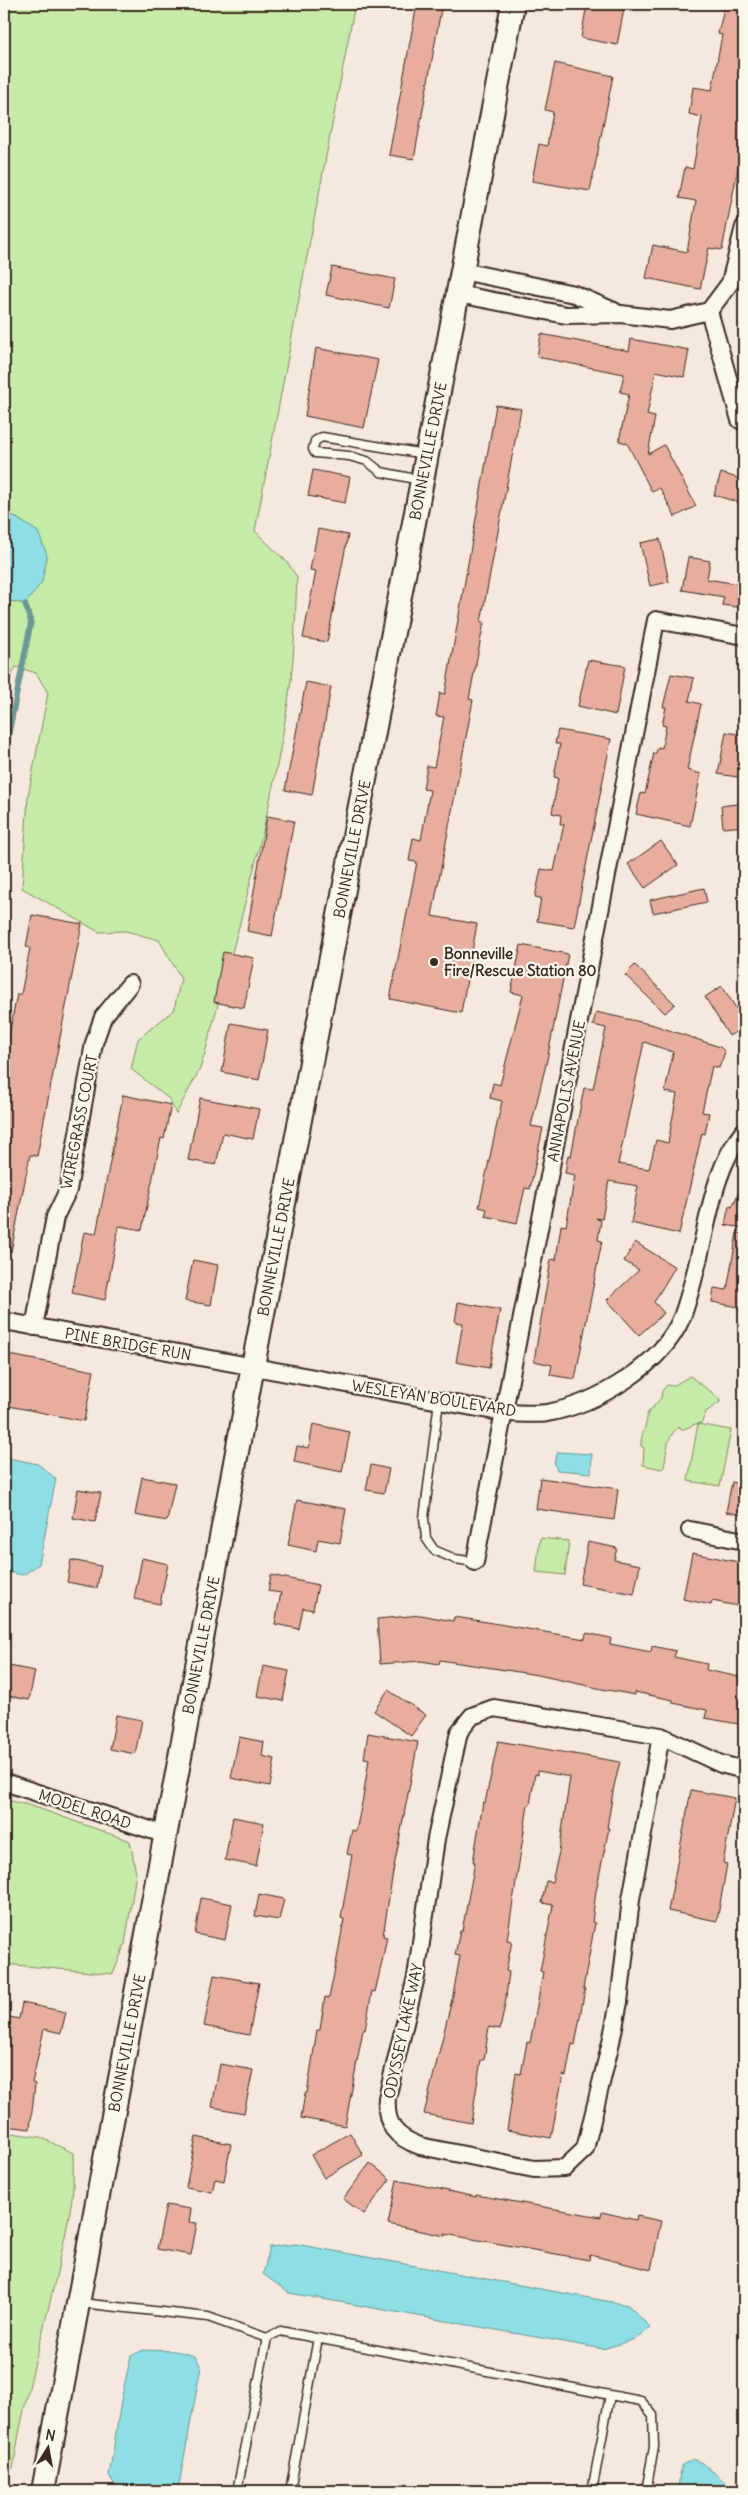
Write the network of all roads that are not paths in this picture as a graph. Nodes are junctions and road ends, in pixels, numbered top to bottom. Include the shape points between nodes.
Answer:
1 (513, 4) edge
2 (744, 227) edge
3 (462, 271) junction
4 (458, 294) junction
5 (709, 311) junction
6 (620, 314) junction
7 (740, 420) dead end
8 (427, 455) junction
9 (422, 480) junction
10 (744, 636) edge
11 (130, 984) dead end
12 (744, 1131) edge
13 (4, 1321) edge
14 (34, 1327) junction
15 (253, 1366) junction
16 (439, 1401) junction
17 (505, 1413) junction
18 (690, 1530) dead end
19 (744, 1541) edge
20 (475, 1562) joint
21 (661, 1736) junction
22 (744, 1770) edge
23 (4, 1782) edge
24 (166, 1835) junction
25 (79, 2303) junction
26 (267, 2338) junction
27 (318, 2338) junction
28 (610, 2395) junction
29 (43, 2491) edge
30 (237, 2491) edge
31 (290, 2491) edge
32 (592, 2491) edge
33 (646, 2491) edge

1 - 3 street, BONNEVILLE DRIVE
2 - 5 street via 730,283
3 - 4 street, BONNEVILLE DRIVE
3 - 6 street via 574,294
4 - 6 street via 566,315
4 - 8 street, BONNEVILLE DRIVE
5 - 6 street via 670,320
5 - 7 street
8 - 9 street, BONNEVILLE DRIVE
8 - 9 lane via 322,437 315,441 313,449 315,453 367,461 381,472
9 - 15 street, BONNEVILLE DRIVE
10 - 17 street, ANNAPOLIS AVENUE via 656,620
11 - 14 street, WIREGRASS COURT via 103,1017 94,1043 68,1190 54,1218
12 - 17 street, WESLEYAN BOULEVARD via 713,1191 681,1318 659,1352 627,1380 575,1405 546,1413
13 - 14 street, PINE BRIDGE RUN
14 - 15 street, PINE BRIDGE RUN
15 - 16 street, WESLEYAN BOULEVARD
15 - 24 street, BONNEVILLE DRIVE
16 - 17 street, WESLEYAN BOULEVARD
16 - 20 lane via 424,1518 426,1538 434,1550 455,1559
17 - 20 street, ANNAPOLIS AVENUE
18 - 19 street
21 - 21 street, ODYSSEY LAKE WAY via 494,1708 472,1716 459,1732 436,1839 416,1977 387,2098 390,2122 395,2133 405,2140 420,2146 534,2169 566,2168 584,2149 619,2002 631,1899
21 - 22 street, ODYSSEY LAKE WAY via 721,1764
23 - 24 street, MODEL ROAD
24 - 25 street, BONNEVILLE DRIVE
25 - 26 lane via 208,2316
25 - 29 street, BONNEVILLE DRIVE
26 - 27 lane via 280,2331
26 - 30 lane
27 - 28 lane
27 - 31 lane
28 - 32 lane
28 - 33 lane via 641,2401 653,2415 654,2447

